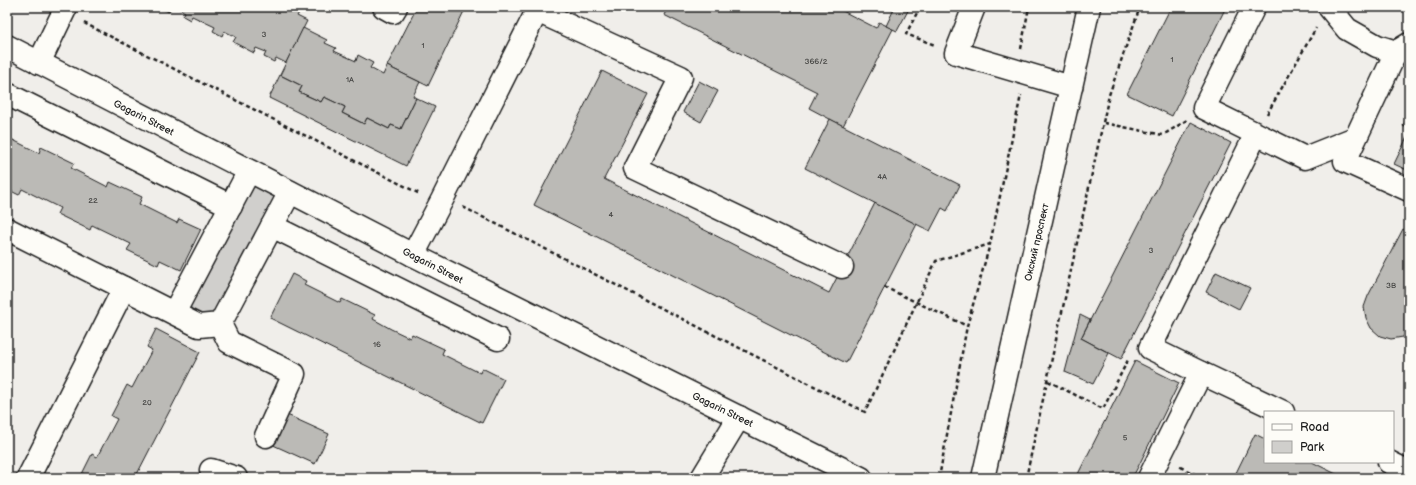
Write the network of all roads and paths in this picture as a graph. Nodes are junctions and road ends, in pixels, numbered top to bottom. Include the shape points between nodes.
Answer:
1 (384, 7) edge
2 (396, 7) edge
3 (920, 7) edge
4 (974, 7) edge
5 (1029, 7) edge
6 (1089, 7) edge
7 (1140, 7) edge
8 (1254, 7) edge
9 (1329, 7) edge
10 (538, 9) edge
11 (64, 10) edge
12 (1317, 27) dead end
13 (7, 46) edge
14 (1403, 48) edge
15 (956, 53) junction
16 (39, 62) junction
17 (1017, 72) junction
18 (1071, 87) junction
19 (7, 94) edge
20 (1204, 108) junction
21 (1104, 123) junction
22 (1256, 134) junction
23 (1356, 138) junction
24 (249, 172) junction
25 (1409, 190) edge
26 (290, 192) junction
27 (442, 200) junction
28 (231, 206) junction
29 (272, 226) junction
30 (7, 229) edge
31 (990, 244) junction
32 (413, 255) junction
33 (842, 267) dead end
34 (884, 287) dead end
35 (124, 288) junction
36 (917, 302) junction
37 (174, 313) junction
38 (220, 324) junction
39 (967, 326) junction
40 (498, 339) dead end
41 (1150, 348) junction
42 (1201, 373) junction
43 (1048, 381) junction
44 (1281, 411) edge
45 (739, 417) junction
46 (266, 436) dead end
47 (1391, 463) edge
48 (211, 470) dead end
49 (1409, 472) edge
50 (28, 478) edge
51 (236, 478) edge
52 (702, 478) edge
53 (861, 478) edge
54 (939, 478) edge
55 (983, 478) edge
56 (1026, 478) edge
57 (1149, 478) edge

1 - 2 street via 393,12
3 - 15 path via 906,34
4 - 15 street
5 - 17 path
6 - 18 street, Окский проспект
7 - 21 path via 1109,95
8 - 20 street
9 - 14 street via 1347,29 1377,46
10 - 27 street
10 - 33 street via 680,77 635,168
11 - 16 street
11 - 27 path via 427,197
12 - 22 path
13 - 16 street, Gagarin Street
14 - 23 street
15 - 17 street
16 - 24 street, Gagarin Street
17 - 18 street
17 - 31 path via 1021,94
18 - 55 street, Окский проспект
19 - 28 street
20 - 21 path via 1163,135
20 - 22 street
21 - 43 path
22 - 23 street via 1305,158
22 - 41 street
23 - 25 street via 1345,161
24 - 26 street, Gagarin Street
24 - 28 street
26 - 29 street
26 - 32 street, Gagarin Street
27 - 32 street
27 - 36 path via 460,205 865,412
28 - 37 street
29 - 38 street
29 - 40 street
30 - 35 street
31 - 36 path via 936,261
31 - 39 path
32 - 45 street, Gagarin Street
34 - 36 path
35 - 37 street
35 - 50 street
36 - 39 path
37 - 38 street via 199,326
38 - 46 street via 229,342 294,374
39 - 54 path
41 - 42 street
41 - 43 path via 1131,354 1103,408
42 - 44 street
42 - 57 street
43 - 56 path
45 - 52 street
45 - 53 street, Gagarin Street
47 - 49 street
48 - 51 street

